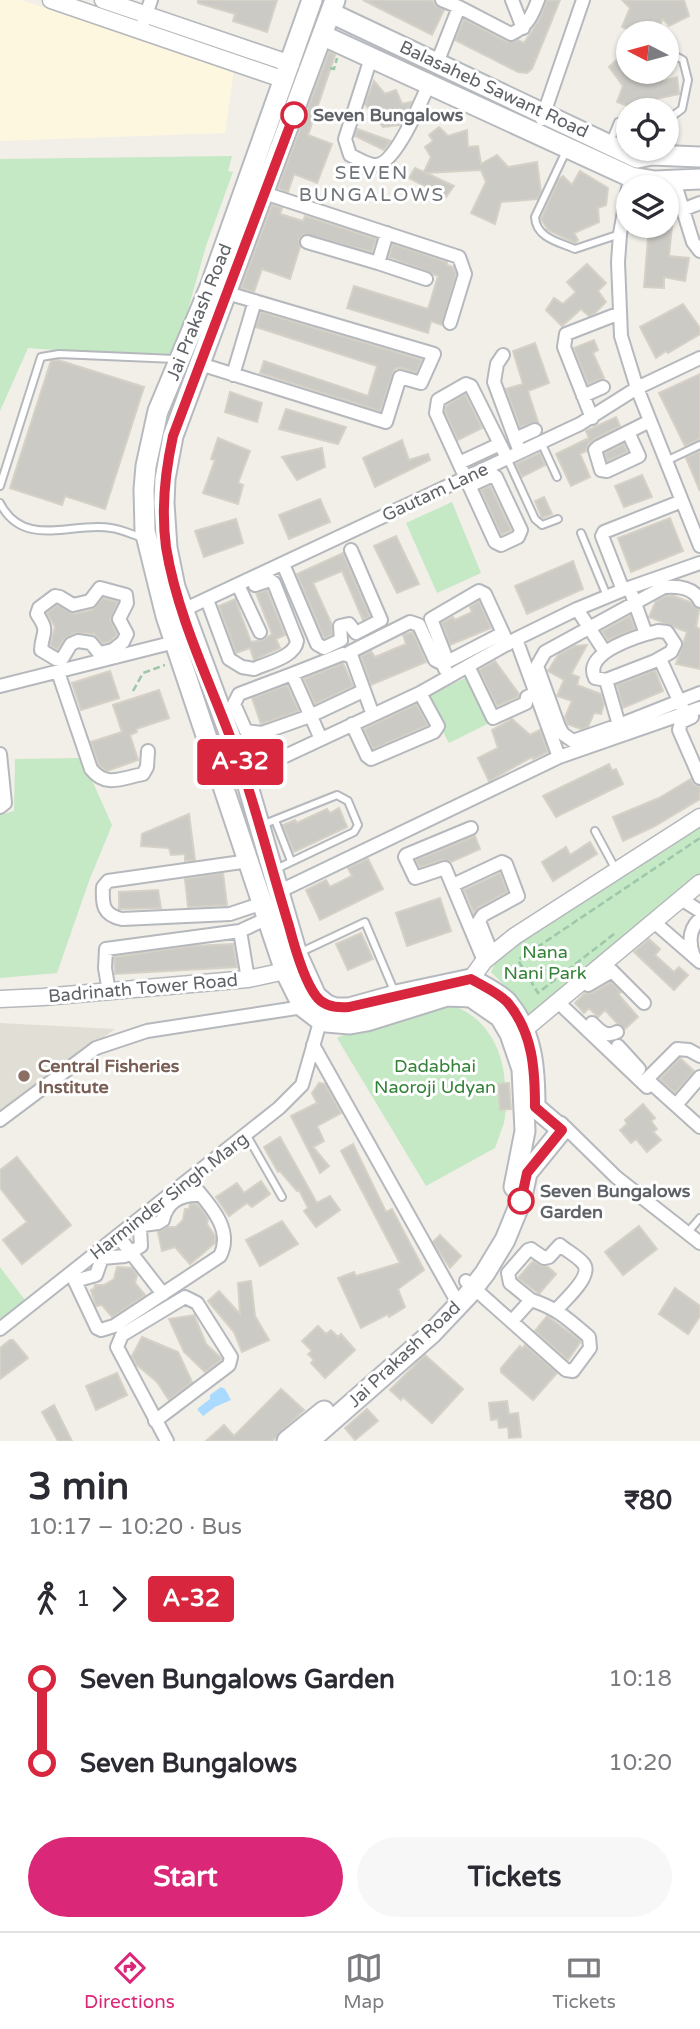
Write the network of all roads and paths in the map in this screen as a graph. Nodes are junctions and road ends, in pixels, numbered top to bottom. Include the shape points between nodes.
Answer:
1 (51, 0) edge
2 (103, 0) edge
3 (312, 0) edge
4 (442, 0) edge
5 (512, 0) edge
6 (538, 0) edge
7 (583, 0) edge
8 (333, 6) edge
9 (148, 7) edge
10 (458, 7) junction
11 (523, 28) junction
12 (140, 32) junction
13 (330, 44) junction
14 (336, 57) dead end
15 (371, 58) junction
16 (679, 58) edge
17 (264, 63) junction
18 (437, 63) junction
19 (288, 72) junction
20 (429, 84) junction
21 (679, 111) edge
22 (545, 113) junction
23 (616, 127) edge
24 (535, 133) junction
25 (609, 144) junction
26 (568, 148) junction
27 (700, 157) edge
28 (638, 169) edge
29 (700, 180) edge
30 (679, 181) edge
31 (264, 193) junction
32 (679, 199) edge
33 (700, 203) edge
34 (682, 210) junction
35 (387, 233) junction
36 (616, 235) edge
37 (620, 238) edge
38 (307, 242) dead end
39 (700, 251) edge
40 (378, 263) junction
41 (426, 279) dead end
42 (227, 293) junction
43 (255, 301) junction
44 (620, 313) junction
45 (450, 323) dead end
46 (503, 355) dead end
47 (700, 358) edge
48 (191, 361) junction
49 (233, 374) junction
50 (603, 387) dead end
51 (638, 388) junction
52 (583, 396) junction
53 (592, 418) junction
54 (650, 421) junction
55 (628, 432) dead end
56 (538, 436) junction
57 (515, 439) junction
58 (500, 444) junction
59 (700, 445) edge
60 (520, 452) junction
61 (507, 458) junction
62 (666, 461) junction
63 (458, 463) junction
64 (557, 477) dead end
65 (467, 482) junction
66 (0, 486) edge
67 (682, 501) junction
68 (0, 503) edge
69 (558, 519) dead end
70 (581, 533) dead end
71 (156, 538) junction
72 (700, 546) edge
73 (351, 550) dead end
74 (700, 563) edge
75 (283, 564) junction
76 (240, 588) junction
77 (626, 588) junction
78 (607, 596) junction
79 (700, 601) edge
80 (634, 603) junction
81 (209, 605) junction
82 (577, 609) junction
83 (178, 615) junction
84 (426, 625) junction
85 (589, 628) junction
86 (260, 632) dead end
87 (646, 634) junction
88 (509, 639) junction
89 (178, 650) junction
90 (605, 652) junction
91 (115, 654) junction
92 (349, 656) junction
93 (660, 659) junction
94 (443, 664) junction
95 (468, 666) junction
96 (58, 672) junction
97 (292, 674) junction
98 (448, 677) junction
99 (606, 680) junction
100 (0, 686) edge
101 (133, 691) dead end
102 (363, 691) junction
103 (419, 693) junction
104 (535, 693) junction
105 (700, 693) edge
106 (682, 708) junction
107 (700, 708) edge
108 (700, 714) edge
109 (373, 715) junction
110 (231, 716) junction
111 (310, 716) junction
112 (352, 724) junction
113 (620, 730) junction
114 (321, 739) junction
115 (148, 751) dead end
116 (0, 754) edge
117 (559, 757) junction
118 (244, 776) junction
119 (700, 778) edge
120 (223, 785) junction
121 (0, 807) edge
122 (700, 817) edge
123 (268, 823) junction
124 (471, 828) dead end
125 (595, 831) dead end
126 (700, 838) edge
127 (249, 861) junction
128 (291, 861) junction
129 (273, 870) junction
130 (616, 870) junction
131 (453, 885) junction
132 (698, 888) edge
133 (681, 899) junction
134 (270, 904) junction
135 (700, 911) edge
136 (700, 919) edge
137 (654, 922) junction
138 (240, 931) junction
139 (614, 934) dead end
140 (297, 954) junction
141 (488, 958) junction
142 (697, 960) edge
143 (285, 971) junction
144 (247, 979) junction
145 (470, 988) junction
146 (109, 992) junction
147 (396, 995) junction
148 (0, 999) edge
149 (564, 1000) junction
150 (644, 1003) dead end
151 (316, 1007) junction
152 (525, 1029) junction
153 (617, 1032) dead end
154 (313, 1045) junction
155 (618, 1046) dead end
156 (700, 1056) edge
157 (700, 1077) edge
158 (649, 1081) junction
159 (676, 1105) junction
160 (529, 1106) junction
161 (0, 1120) edge
162 (700, 1127) edge
163 (246, 1134) junction
164 (189, 1180) junction
165 (200, 1195) junction
166 (282, 1197) dead end
167 (700, 1218) edge
168 (688, 1232) junction
169 (118, 1236) junction
170 (700, 1243) edge
171 (131, 1252) junction
172 (73, 1277) junction
173 (463, 1292) junction
174 (163, 1294) junction
175 (531, 1300) junction
176 (557, 1309) junction
177 (512, 1321) junction
178 (0, 1329) edge
179 (366, 1384) junction
180 (155, 1421) junction
181 (167, 1441) edge
182 (287, 1441) edge
183 (309, 1441) edge

1 - 12 street
2 - 9 street
3 - 19 main road, Jai Prakash Road
4 - 10 street
5 - 11 street
6 - 11 street
7 - 22 street
8 - 13 main road, Jai Prakash Road
8 - 18 main road, Balasaheb Sawant Road
9 - 12 street
9 - 17 street
10 - 11 street via 511,34
10 - 18 street
12 - 17 street
13 - 14 path via 331,68
13 - 15 main road, Balasaheb Sawant Road
13 - 31 main road, Jai Prakash Road
15 - 20 main road, Balasaheb Sawant Road
15 - 20 street via 345,139 350,155 375,165 394,155
16 - 21 lane via 688,80
17 - 19 street
18 - 22 main road, Balasaheb Sawant Road
19 - 48 main road, Jai Prakash Road
20 - 24 main road, Balasaheb Sawant Road
22 - 24 street
22 - 25 main road, Balasaheb Sawant Road
23 - 25 lane
24 - 26 main road, Balasaheb Sawant Road
25 - 28 main road, Balasaheb Sawant Road
26 - 28 main road, Balasaheb Sawant Road
26 - 36 lane via 535,225 544,236 575,249
27 - 28 main road, Balasaheb Sawant Road
29 - 30 main road, Balasaheb Sawant Road
31 - 35 street
31 - 42 main road, Jai Prakash Road
32 - 34 street
33 - 34 street
34 - 39 street via 692,242
35 - 40 street
35 - 45 street via 459,257 465,274
37 - 44 street
38 - 40 street
40 - 41 street
42 - 43 street
42 - 48 main road, Jai Prakash Road
43 - 49 street
43 - 49 street via 434,354 421,383 400,377 386,422
44 - 51 street via 621,336
44 - 52 street via 566,334 564,347
46 - 57 street via 494,382
47 - 51 street, Gautam Lane
48 - 49 street
48 - 66 lane via 41,357
48 - 71 main road, Jai Prakash Road
50 - 52 street
51 - 53 street, Gautam Lane
51 - 54 street
52 - 53 street
53 - 56 street, Gautam Lane
54 - 55 street
54 - 62 street
56 - 57 street
56 - 60 street, Gautam Lane
56 - 64 lane
57 - 60 street
58 - 61 street
58 - 63 street
58 - 63 street via 466,384 438,400 436,407
59 - 62 lane
60 - 61 street, Gautam Lane
61 - 65 street, Gautam Lane
61 - 69 lane via 535,519 542,525
62 - 67 street
63 - 65 street
65 - 65 street via 495,542 501,545 520,535 496,477
65 - 75 street, Gautam Lane
67 - 72 street
67 - 77 street via 604,532
68 - 71 lane via 9,517 39,531 110,527
70 - 78 lane
71 - 83 main road, Jai Prakash Road
73 - 75 street via 381,620 356,633 344,624 340,626 341,640 324,648 317,644
74 - 77 street
75 - 76 street, Gautam Lane
76 - 81 street
76 - 81 street via 270,580 274,583 297,640 294,650 254,669 243,667 229,659
76 - 83 street, Gautam Lane
76 - 86 street
77 - 78 street
77 - 80 street
78 - 82 street
79 - 80 street via 689,590 673,586
80 - 85 street
80 - 87 street
81 - 83 street
82 - 85 street
82 - 88 street
83 - 89 main road, Jai Prakash Road
83 - 110 main road, Jai Prakash Road
84 - 88 street via 432,617 482,591
84 - 92 street via 410,622
84 - 94 street via 435,660
85 - 90 street
85 - 104 street via 545,652 537,666
87 - 90 street
87 - 93 street via 663,631 673,640 671,652
88 - 94 street
88 - 95 street
88 - 104 street
89 - 91 street
89 - 101 path via 143,673
89 - 120 main road, Jai Prakash Road
90 - 99 street via 592,673
91 - 91 street via 127,634 119,619 128,603 126,595 100,588 90,601 73,605 55,596 39,608 37,614 46,626 41,650 62,659 78,641 91,643 99,653
91 - 96 street
92 - 97 street via 343,654
92 - 102 street
93 - 99 street
93 - 106 street
94 - 98 street
95 - 98 street
95 - 104 street via 492,717
96 - 100 street
96 - 115 street via 98,778 143,774
97 - 110 street via 239,694
97 - 111 street
98 - 103 street
99 - 113 street
102 - 109 street
102 - 111 street
103 - 109 street
103 - 112 street via 438,726 434,732 372,759
104 - 113 street via 568,739 577,741
104 - 117 street
105 - 106 street
106 - 107 street
106 - 113 street
108 - 119 street via 681,722 679,730
109 - 112 street
110 - 111 street via 246,731 257,734
110 - 118 main road, Jai Prakash Road
111 - 114 street
112 - 114 street
113 - 117 street
114 - 118 street
116 - 121 street via 5,803
117 - 134 street
118 - 120 street
118 - 123 main road, Jai Prakash Road
120 - 127 main road, Jai Prakash Road
122 - 130 street
123 - 128 lane
123 - 128 lane via 337,795 348,801 358,825 354,832
123 - 129 main road, Jai Prakash Road
124 - 131 street via 405,858 415,878 443,868
125 - 130 lane
126 - 139 path via 518,960 538,993
127 - 134 main road, Jai Prakash Road
127 - 134 street via 108,881 103,887 103,908 111,917 122,919 230,914
128 - 129 lane
129 - 134 main road, Jai Prakash Road
130 - 141 street
131 - 141 street
131 - 141 street via 506,864 518,896 479,921
132 - 133 street
133 - 135 street
133 - 137 street
134 - 138 street
134 - 140 main road, Jai Prakash Road
134 - 143 main road, Jai Prakash Road
136 - 142 street via 689,944
137 - 142 street
137 - 149 street
138 - 144 street
138 - 146 street via 106,949
140 - 147 lane via 365,922
140 - 151 main road, Jai Prakash Road
141 - 145 street
143 - 144 street, Badrinath Tower Road
143 - 151 main road, Jai Prakash Road
144 - 146 street, Badrinath Tower Road
145 - 147 main road
145 - 151 main road via 350,1024
145 - 152 main road, Jai Prakash Road via 506,1002
145 - 160 main road, Jai Prakash Road via 500,1017 510,1034
146 - 148 street, Badrinath Tower Road
147 - 151 main road via 349,1007
149 - 150 street via 612,971
149 - 152 street
149 - 153 street via 602,1033
149 - 158 street via 647,1087
151 - 154 street, Harminder Singh Marg
151 - 161 street via 147,1031 96,1048
152 - 160 main road, Jai Prakash Road via 532,1051
154 - 163 street, Harminder Singh Marg via 302,1085
154 - 173 street
155 - 158 street
156 - 158 street via 677,1049
157 - 159 street
158 - 159 street
159 - 162 street
160 - 168 street via 552,1115 616,1177
160 - 173 main road, Jai Prakash Road via 513,1196
160 - 173 main road, Jai Prakash Road via 562,1130 527,1173 505,1240 485,1273
163 - 164 street, Harminder Singh Marg
163 - 166 lane
164 - 165 street
164 - 169 street, Harminder Singh Marg
165 - 171 street via 185,1194 173,1201 163,1220 143,1225 141,1245
165 - 174 street via 219,1219 225,1234 223,1250
167 - 168 lane
168 - 170 street
169 - 171 street
169 - 172 street, Harminder Singh Marg
171 - 172 street via 102,1258 96,1275
171 - 174 street
172 - 174 street via 102,1330
172 - 178 street, Harminder Singh Marg
173 - 177 street
173 - 179 main road, Jai Prakash Road via 432,1333
175 - 176 street
175 - 176 street via 510,1283 508,1273 528,1250 544,1258 560,1245 586,1270
175 - 177 street
176 - 177 street via 591,1342 573,1371 544,1352
179 - 182 main road, Jai Prakash Road
179 - 183 main road, Jai Prakash Road
180 - 180 street via 117,1347 122,1335 185,1297 197,1303 231,1357 229,1365
180 - 181 street

